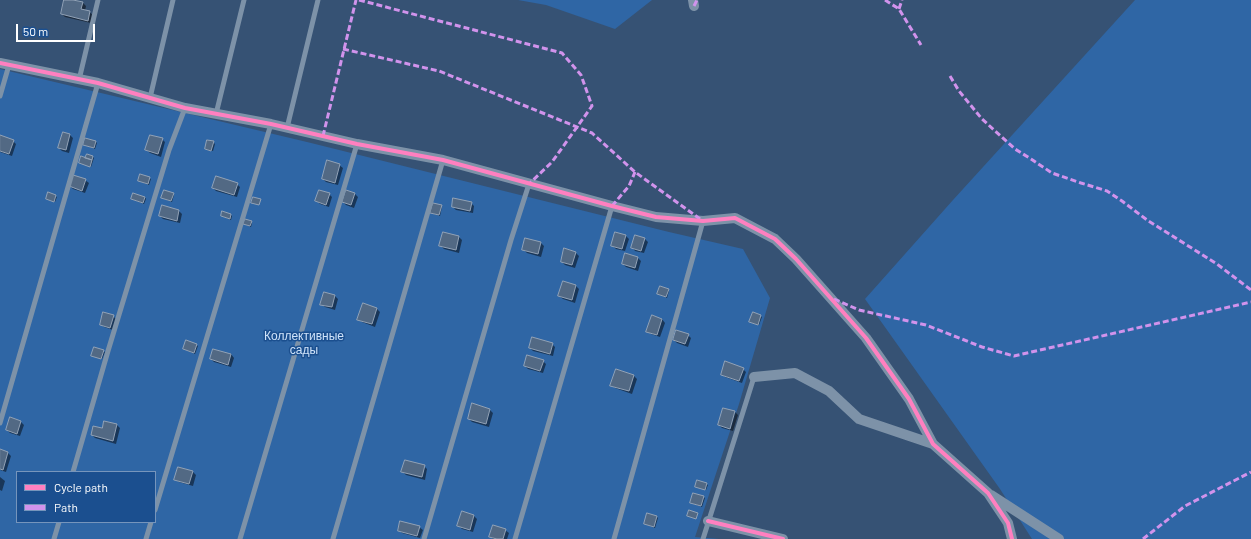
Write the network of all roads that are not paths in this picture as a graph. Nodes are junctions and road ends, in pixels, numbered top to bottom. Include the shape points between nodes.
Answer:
1 (98, 0) edge
2 (173, 0) edge
3 (244, 0) edge
4 (318, 0) edge
5 (5, 64) edge
6 (79, 80) junction
7 (98, 83) junction
8 (0, 96) edge
9 (150, 98) junction
10 (185, 108) junction
11 (216, 114) junction
12 (270, 124) junction
13 (287, 128) junction
14 (357, 144) junction
15 (443, 160) junction
16 (529, 184) junction
17 (612, 206) junction
18 (703, 222) junction
19 (754, 377) joint
20 (0, 423) edge
21 (933, 444) junction
22 (73, 471) edge
23 (988, 493) junction
24 (156, 507) edge
25 (708, 521) junction
26 (59, 523) edge
27 (151, 523) edge
28 (54, 539) edge
29 (146, 539) edge
30 (240, 539) edge
31 (333, 539) edge
32 (424, 539) edge
33 (515, 539) edge
34 (614, 539) edge
35 (703, 539) edge
36 (783, 539) edge
37 (1012, 539) edge
38 (1059, 539) edge

1 - 6 lane
2 - 9 lane
3 - 11 lane
4 - 13 lane
5 - 6 street
5 - 8 lane
6 - 7 street
7 - 9 street
7 - 20 lane
9 - 10 street
10 - 11 street
10 - 22 lane via 167,157
11 - 12 street
12 - 13 street
12 - 24 lane
13 - 14 street
14 - 15 street
14 - 30 lane
15 - 16 street
15 - 31 lane
16 - 17 street
16 - 32 lane
17 - 18 street via 656,217
17 - 33 lane
18 - 21 street via 735,218 775,239 791,254 866,338 909,400
18 - 34 lane
19 - 21 street via 795,373 829,391 859,419
19 - 25 lane
21 - 23 street
23 - 37 street via 1008,523
23 - 38 street
25 - 35 lane
25 - 36 street
26 - 28 lane
27 - 29 lane

